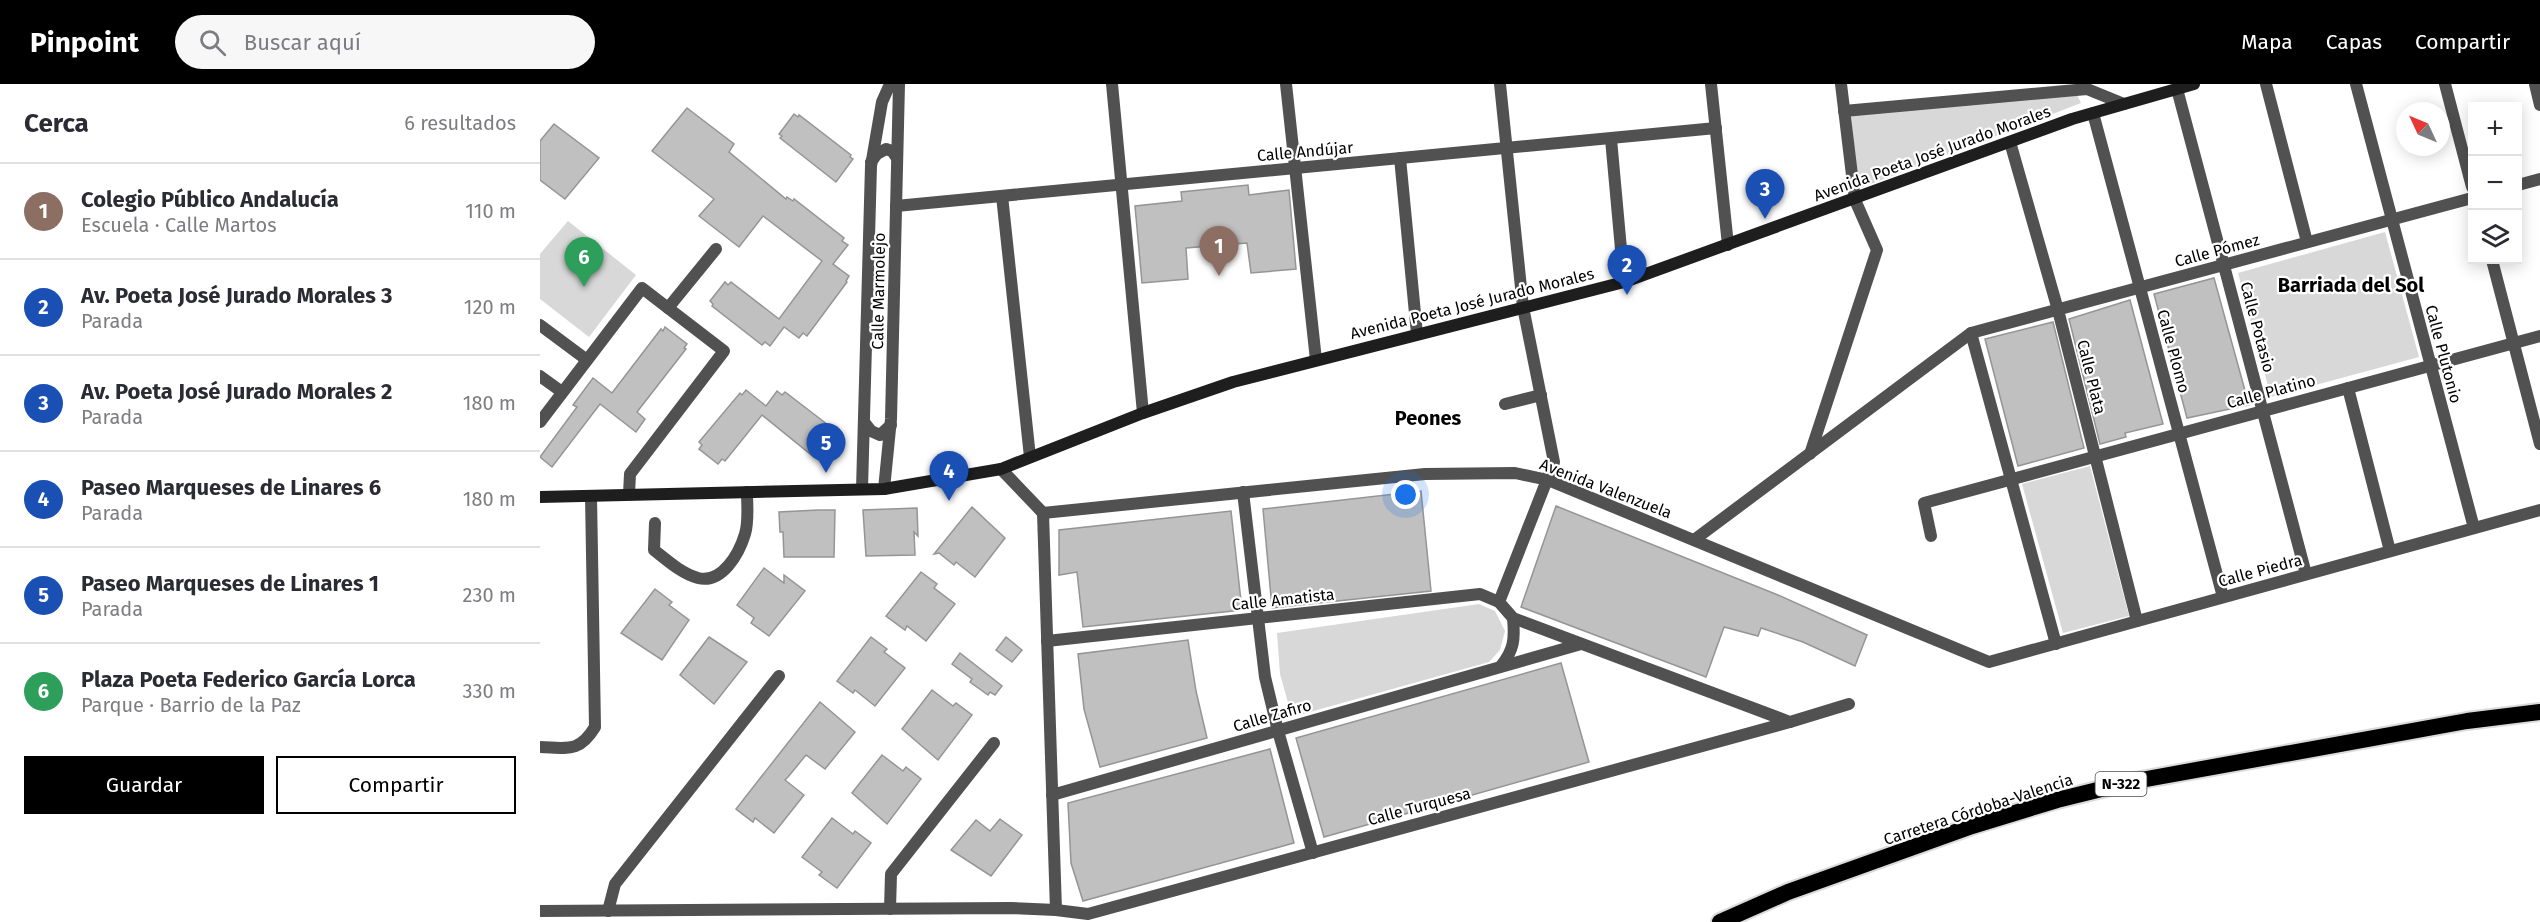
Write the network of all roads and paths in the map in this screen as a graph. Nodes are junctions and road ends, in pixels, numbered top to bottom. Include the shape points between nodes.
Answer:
1 (890, 84) edge
2 (899, 84) edge
3 (1112, 84) edge
4 (1286, 84) edge
5 (1500, 84) edge
6 (1711, 84) edge
7 (1841, 84) edge
8 (2194, 84) edge
9 (2266, 84) edge
10 (2356, 84) edge
11 (2445, 84) edge
12 (2535, 84) edge
13 (2178, 89) junction
14 (2124, 104) junction
15 (2540, 105) edge
16 (1844, 111) junction
17 (2093, 113) junction
18 (1716, 128) junction
19 (1611, 139) junction
20 (2010, 142) junction
21 (1506, 148) junction
22 (897, 158) junction
23 (1400, 158) junction
24 (871, 162) junction
25 (1296, 168) junction
26 (2468, 172) edge
27 (2540, 179) edge
28 (2522, 184) edge
29 (1122, 185) junction
30 (1002, 196) junction
31 (2468, 199) edge
32 (1855, 200) junction
33 (896, 206) junction
34 (2392, 219) junction
35 (2307, 242) junction
36 (1728, 245) junction
37 (716, 249) dead end
38 (2493, 264) edge
39 (2224, 265) junction
40 (1624, 282) junction
41 (2139, 288) junction
42 (1523, 307) junction
43 (668, 308) junction
44 (2058, 310) junction
45 (540, 325) edge
46 (1971, 333) junction
47 (1418, 334) junction
48 (2540, 336) edge
49 (2514, 343) junction
50 (586, 360) junction
51 (1316, 360) junction
52 (2430, 366) junction
53 (540, 376) edge
54 (2348, 388) junction
55 (562, 392) junction
56 (1541, 395) junction
57 (1505, 404) dead end
58 (2263, 411) junction
59 (1143, 413) junction
60 (540, 422) edge
61 (864, 422) junction
62 (891, 425) junction
63 (2179, 433) junction
64 (2540, 444) edge
65 (1810, 454) junction
66 (2095, 456) junction
67 (1030, 457) junction
68 (1001, 469) junction
69 (2012, 478) junction
70 (1548, 480) junction
71 (862, 489) junction
72 (884, 489) junction
73 (747, 492) junction
74 (1244, 492) junction
75 (629, 494) junction
76 (591, 496) junction
77 (540, 497) edge
78 (2540, 510) edge
79 (1043, 513) junction
80 (655, 523) dead end
81 (2474, 528) junction
82 (1931, 536) dead end
83 (1694, 540) junction
84 (2390, 551) junction
85 (2306, 574) junction
86 (2223, 597) junction
87 (1499, 602) junction
88 (1258, 618) junction
89 (1513, 618) junction
90 (2137, 621) junction
91 (1047, 641) junction
92 (1581, 644) junction
93 (2056, 644) junction
94 (1989, 662) joint
95 (1502, 666) junction
96 (778, 676) dead end
97 (1849, 704) dead end
98 (2540, 712) edge
99 (1790, 722) junction
100 (1278, 731) junction
101 (994, 743) dead end
102 (540, 747) edge
103 (1052, 795) junction
104 (1313, 853) junction
105 (890, 909) junction
106 (1056, 910) junction
107 (540, 911) edge
108 (608, 911) junction
109 (1720, 922) edge

1 - 24 street, Calle Marmolejo via 882,102
2 - 22 street, Calle Marmolejo
3 - 29 street
4 - 25 street
5 - 21 street
6 - 18 street
7 - 16 street
8 - 13 main road, Avenida Poeta José Jurado Morales
9 - 35 street
10 - 34 street, Calle Plutonio
11 - 26 street
12 - 15 street
13 - 14 main road, Avenida Poeta José Jurado Morales
13 - 39 street, Calle Potasio
14 - 16 street via 2086,89
14 - 17 main road, Avenida Poeta José Jurado Morales
16 - 32 street
17 - 20 main road, Avenida Poeta José Jurado Morales
17 - 41 street, Calle Plomo
18 - 19 street, Calle Andújar
18 - 36 street
19 - 21 street, Calle Andújar
19 - 40 street
20 - 32 main road, Avenida Poeta José Jurado Morales
20 - 44 street, Calle Plata
21 - 23 street, Calle Andújar
21 - 42 street
22 - 24 street via 886,149
22 - 33 street, Calle Marmolejo
23 - 25 street, Calle Andújar
23 - 47 street
24 - 61 street, Calle Marmolejo
25 - 29 street, Calle Andújar
25 - 51 street
27 - 28 street
29 - 30 street, Calle Andújar
29 - 59 street
30 - 33 street, Calle Andújar
30 - 67 street
31 - 34 street, Calle Pómez
32 - 36 main road, Avenida Poeta José Jurado Morales
32 - 65 street via 1876,250
33 - 62 street, Calle Marmolejo
34 - 35 street, Calle Pómez
34 - 52 street, Calle Plutonio
35 - 39 street, Calle Pómez
36 - 40 main road, Avenida Poeta José Jurado Morales
37 - 43 street
38 - 49 street
39 - 41 street, Calle Pómez
39 - 58 street, Calle Potasio
40 - 42 main road, Avenida Poeta José Jurado Morales
41 - 44 street, Calle Pómez
41 - 63 street, Calle Plomo
42 - 47 main road, Avenida Poeta José Jurado Morales
42 - 56 street
43 - 50 street via 642,288
43 - 75 street via 724,351 630,474
44 - 46 street, Calle Pómez
44 - 66 street, Calle Plata
45 - 50 street
46 - 65 street
46 - 69 street
47 - 51 main road, Avenida Poeta José Jurado Morales
48 - 49 street, Calle Platino
49 - 52 street, Calle Platino
49 - 64 street
50 - 55 street
51 - 59 main road, Avenida Poeta José Jurado Morales via 1233,382
52 - 54 street, Calle Platino
52 - 81 street, Calle Plutonio
53 - 55 street
54 - 58 street, Calle Platino
54 - 84 street
55 - 60 street
56 - 57 street
56 - 70 street via 1554,462
58 - 63 street, Calle Platino
58 - 85 street, Calle Potasio
59 - 67 main road, Avenida Poeta José Jurado Morales
61 - 62 street via 880,435
61 - 71 street, Calle Marmolejo
62 - 72 street, Calle Marmolejo
63 - 66 street, Calle Platino
63 - 86 street, Calle Plomo
65 - 83 street
66 - 69 street, Calle Platino
66 - 90 street, Calle Plata
67 - 68 main road, Avenida Poeta José Jurado Morales
68 - 72 main road, Avenida Poeta José Jurado Morales
68 - 79 street
69 - 82 street, Calle Platino via 1924,503
69 - 93 street
70 - 74 street, Avenida Valenzuela via 1515,473 1425,474
70 - 83 street, Avenida Valenzuela
70 - 87 street
71 - 72 main road, Avenida Poeta José Jurado Morales
71 - 73 main road, Avenida Poeta José Jurado Morales
73 - 75 main road, Avenida Poeta José Jurado Morales
73 - 80 street via 744,538 716,576 702,579 686,574 654,550
74 - 79 street, Avenida Valenzuela
74 - 88 street
75 - 76 main road, Avenida Poeta José Jurado Morales
76 - 77 main road, Avenida Poeta José Jurado Morales
76 - 102 street via 595,727 587,741 577,748
78 - 81 street, Calle Piedra
79 - 91 street
81 - 84 street, Calle Piedra
83 - 94 street, Avenida Valenzuela
84 - 85 street, Calle Piedra
85 - 86 street, Calle Piedra
86 - 90 street, Calle Piedra
87 - 88 street, Calle Amatista via 1480,594
87 - 89 street
88 - 91 street, Calle Amatista
88 - 100 street via 1265,677
89 - 92 street
89 - 95 street via 1515,639
90 - 93 street, Calle Piedra
91 - 103 street
92 - 95 street, Calle Zafiro
92 - 99 street
93 - 94 street, Calle Piedra
95 - 100 street, Calle Zafiro
96 - 108 street via 615,884
97 - 99 street, Calle Turquesa
98 - 109 highway, Carretera Córdoba-Valencia / N-322 via 2432,727 2130,782 2057,800 1788,892
99 - 104 street, Calle Turquesa
100 - 103 street, Calle Zafiro
100 - 104 street
101 - 105 street via 891,874
103 - 106 street
104 - 106 street, Calle Turquesa via 1088,915
105 - 106 street, Calle Turquesa
105 - 108 street, Calle Turquesa
107 - 108 street, Calle Turquesa

